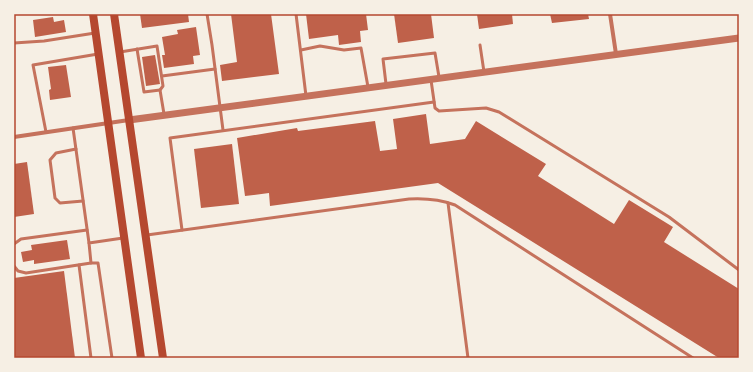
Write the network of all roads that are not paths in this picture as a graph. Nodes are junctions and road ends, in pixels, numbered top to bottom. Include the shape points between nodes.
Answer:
1 (93, 14) edge
2 (114, 14) edge
3 (207, 14) edge
4 (296, 14) edge
5 (610, 14) edge
6 (95, 33) junction
7 (739, 38) edge
8 (14, 43) edge
9 (480, 45) dead end
10 (137, 49) junction
11 (301, 50) junction
12 (120, 52) junction
13 (98, 54) junction
14 (616, 54) junction
15 (215, 69) junction
16 (484, 72) junction
17 (162, 76) junction
18 (440, 78) junction
19 (431, 80) junction
20 (386, 86) junction
21 (368, 89) junction
22 (160, 90) junction
23 (307, 97) junction
24 (434, 102) junction
25 (220, 108) junction
26 (164, 116) junction
27 (129, 120) junction
28 (108, 123) junction
29 (73, 128) junction
30 (223, 130) junction
31 (46, 132) junction
32 (14, 137) edge
33 (76, 149) junction
34 (83, 201) junction
35 (448, 202) junction
36 (87, 230) junction
37 (182, 230) junction
38 (145, 235) junction
39 (124, 238) junction
40 (89, 243) junction
41 (14, 244) edge
42 (91, 263) junction
43 (79, 265) junction
44 (14, 266) edge
45 (739, 270) edge
46 (91, 358) edge
47 (112, 358) edge
48 (142, 358) edge
49 (163, 358) edge
50 (468, 358) edge
51 (692, 358) edge

1 - 6 main road
2 - 12 main road
3 - 15 lane
4 - 11 lane
5 - 14 street
6 - 8 lane
6 - 13 main road
7 - 14 street
9 - 16 lane
10 - 12 lane
10 - 17 lane via 157,46
10 - 22 lane via 144,92
11 - 21 lane via 320,46 344,50 360,48
11 - 23 lane
12 - 27 main road
13 - 28 main road
13 - 31 lane via 33,64
14 - 16 street
15 - 17 lane
15 - 25 lane
16 - 18 street
17 - 22 lane via 163,86
18 - 19 street
18 - 20 lane via 435,53 383,59
19 - 20 street
19 - 24 lane
20 - 21 street
21 - 23 street
22 - 26 lane
23 - 25 street
24 - 30 lane
24 - 45 lane via 435,108 439,111 486,108 499,112 669,217
25 - 26 street
25 - 30 lane
26 - 27 street
27 - 28 street
27 - 38 main road
28 - 29 street
28 - 39 main road
29 - 31 street
29 - 33 lane
30 - 37 lane via 170,138
31 - 32 street
33 - 34 lane
33 - 34 lane via 56,153 50,160 55,198 60,203
34 - 36 lane
35 - 37 lane via 427,198 408,199
35 - 50 lane
35 - 51 lane
36 - 40 lane
36 - 41 lane via 21,240
37 - 38 lane
38 - 49 main road
39 - 40 lane
39 - 48 main road
40 - 42 lane
42 - 43 lane
42 - 47 lane via 98,263
43 - 44 lane via 26,273 18,271
43 - 46 lane

